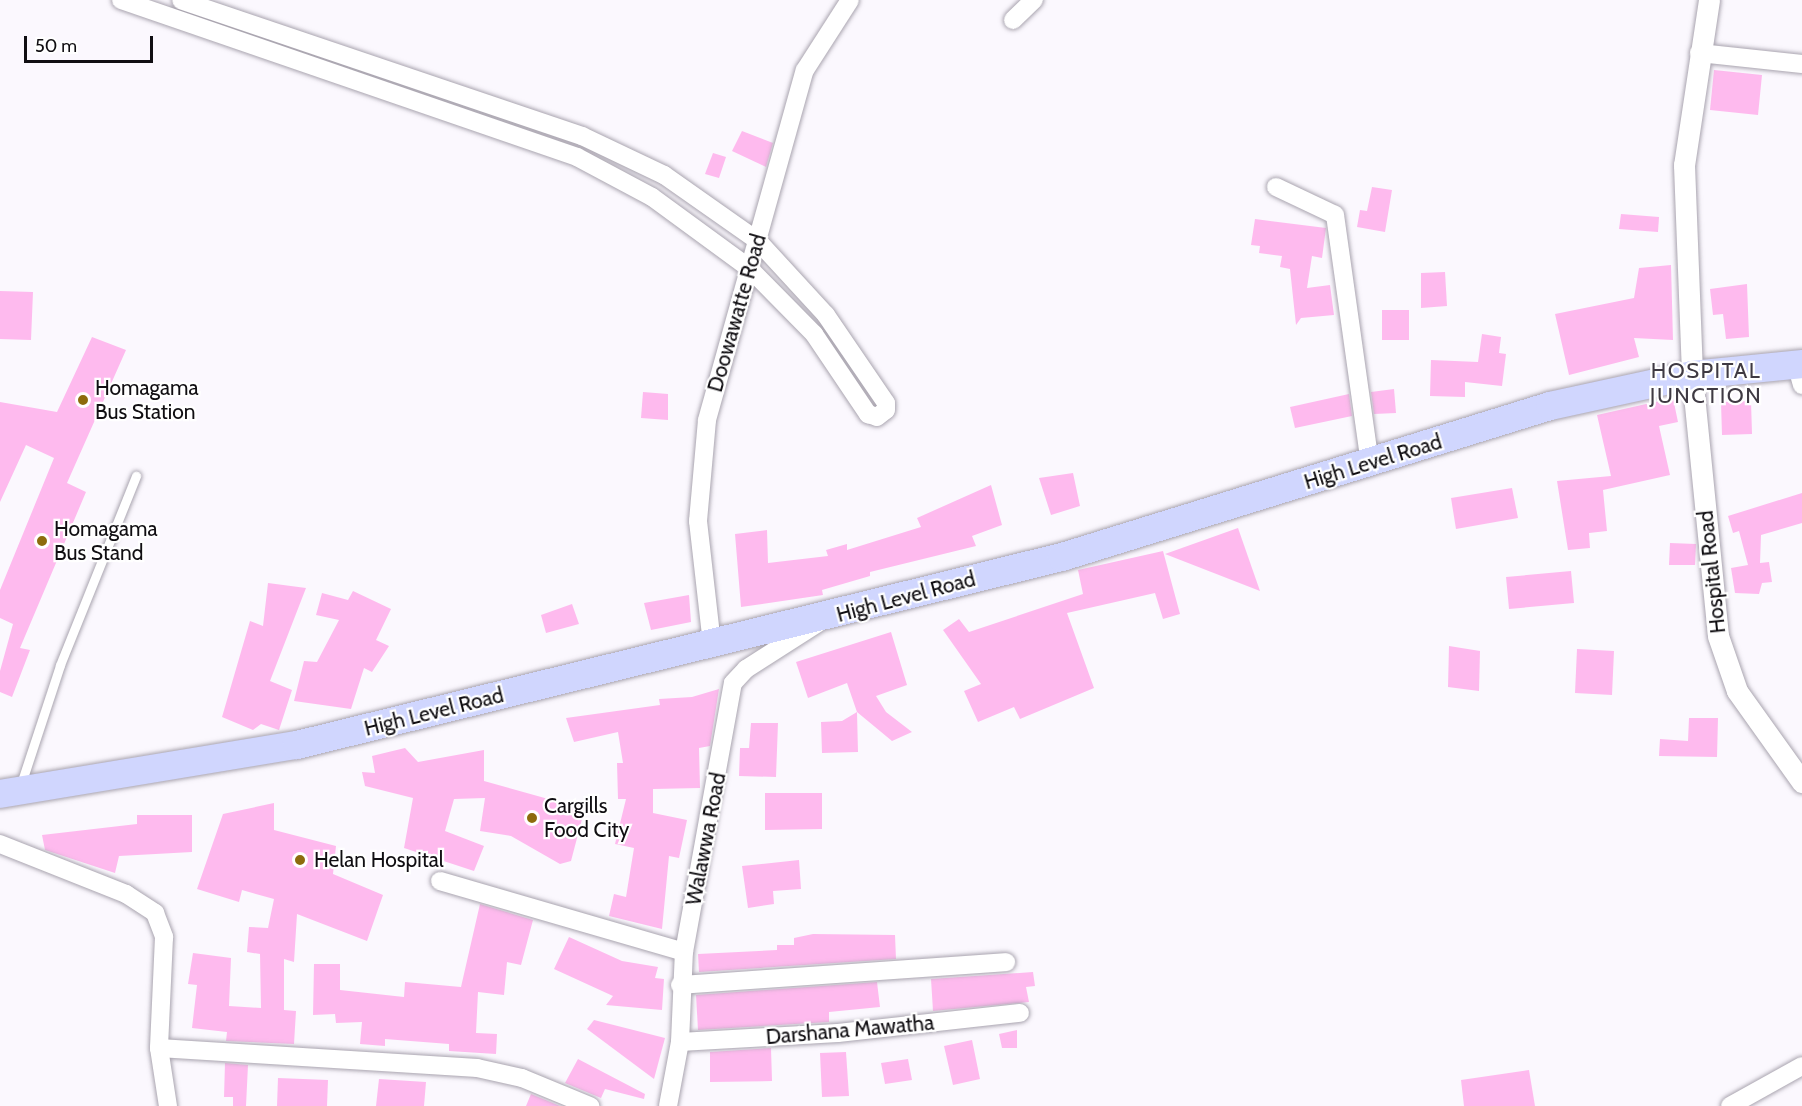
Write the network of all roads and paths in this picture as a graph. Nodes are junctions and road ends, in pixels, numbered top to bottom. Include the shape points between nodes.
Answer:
1 (121, 0) edge
2 (181, 0) edge
3 (850, 0) edge
4 (1034, 0) edge
5 (1709, 0) edge
6 (1013, 20) dead end
7 (1699, 53) junction
8 (1802, 64) edge
9 (1276, 187) dead end
10 (758, 241) junction
11 (749, 268) junction
12 (1800, 371) edge
13 (1692, 375) junction
14 (1370, 464) junction
15 (136, 476) dead end
16 (825, 618) junction
17 (712, 644) junction
18 (1802, 782) edge
19 (9, 793) edge
20 (0, 844) edge
21 (440, 881) dead end
22 (684, 952) junction
23 (1006, 962) dead end
24 (680, 985) junction
25 (1020, 1013) dead end
26 (680, 1042) junction
27 (159, 1048) junction
28 (1802, 1066) edge
29 (168, 1106) edge
30 (590, 1106) edge
31 (668, 1106) edge
32 (1730, 1106) edge

1 - 11 street via 577,157 652,197
2 - 10 street via 582,136 664,175
3 - 10 street, Doowawatte Road via 805,70
4 - 6 street
5 - 7 street, Hospital Road
7 - 8 street
7 - 13 street, Hospital Road via 1684,165
9 - 14 street via 1335,215
10 - 11 street, Doowawatte Road
10 - 11 street via 826,315 886,403 882,415 868,414 814,334
11 - 17 street, Doowawatte Road via 707,420 701,476 698,521
12 - 13 highway, High Level Road
13 - 14 highway, High Level Road via 1550,406
13 - 18 street, Hospital Road via 1718,636 1737,691
14 - 16 highway, High Level Road via 1062,557
15 - 19 lane
16 - 17 highway, High Level Road
16 - 22 street, Walawwa Road via 746,669 733,683
17 - 19 highway, High Level Road via 297,745
20 - 27 street via 126,894 154,913 164,938
21 - 22 street
22 - 24 street, Walawwa Road
23 - 24 street
24 - 26 street, Walawwa Road
25 - 26 street, Darshana Mawatha via 838,1033
26 - 31 street, Walawwa Road
27 - 29 street
27 - 30 street via 477,1068 522,1078
28 - 32 street

